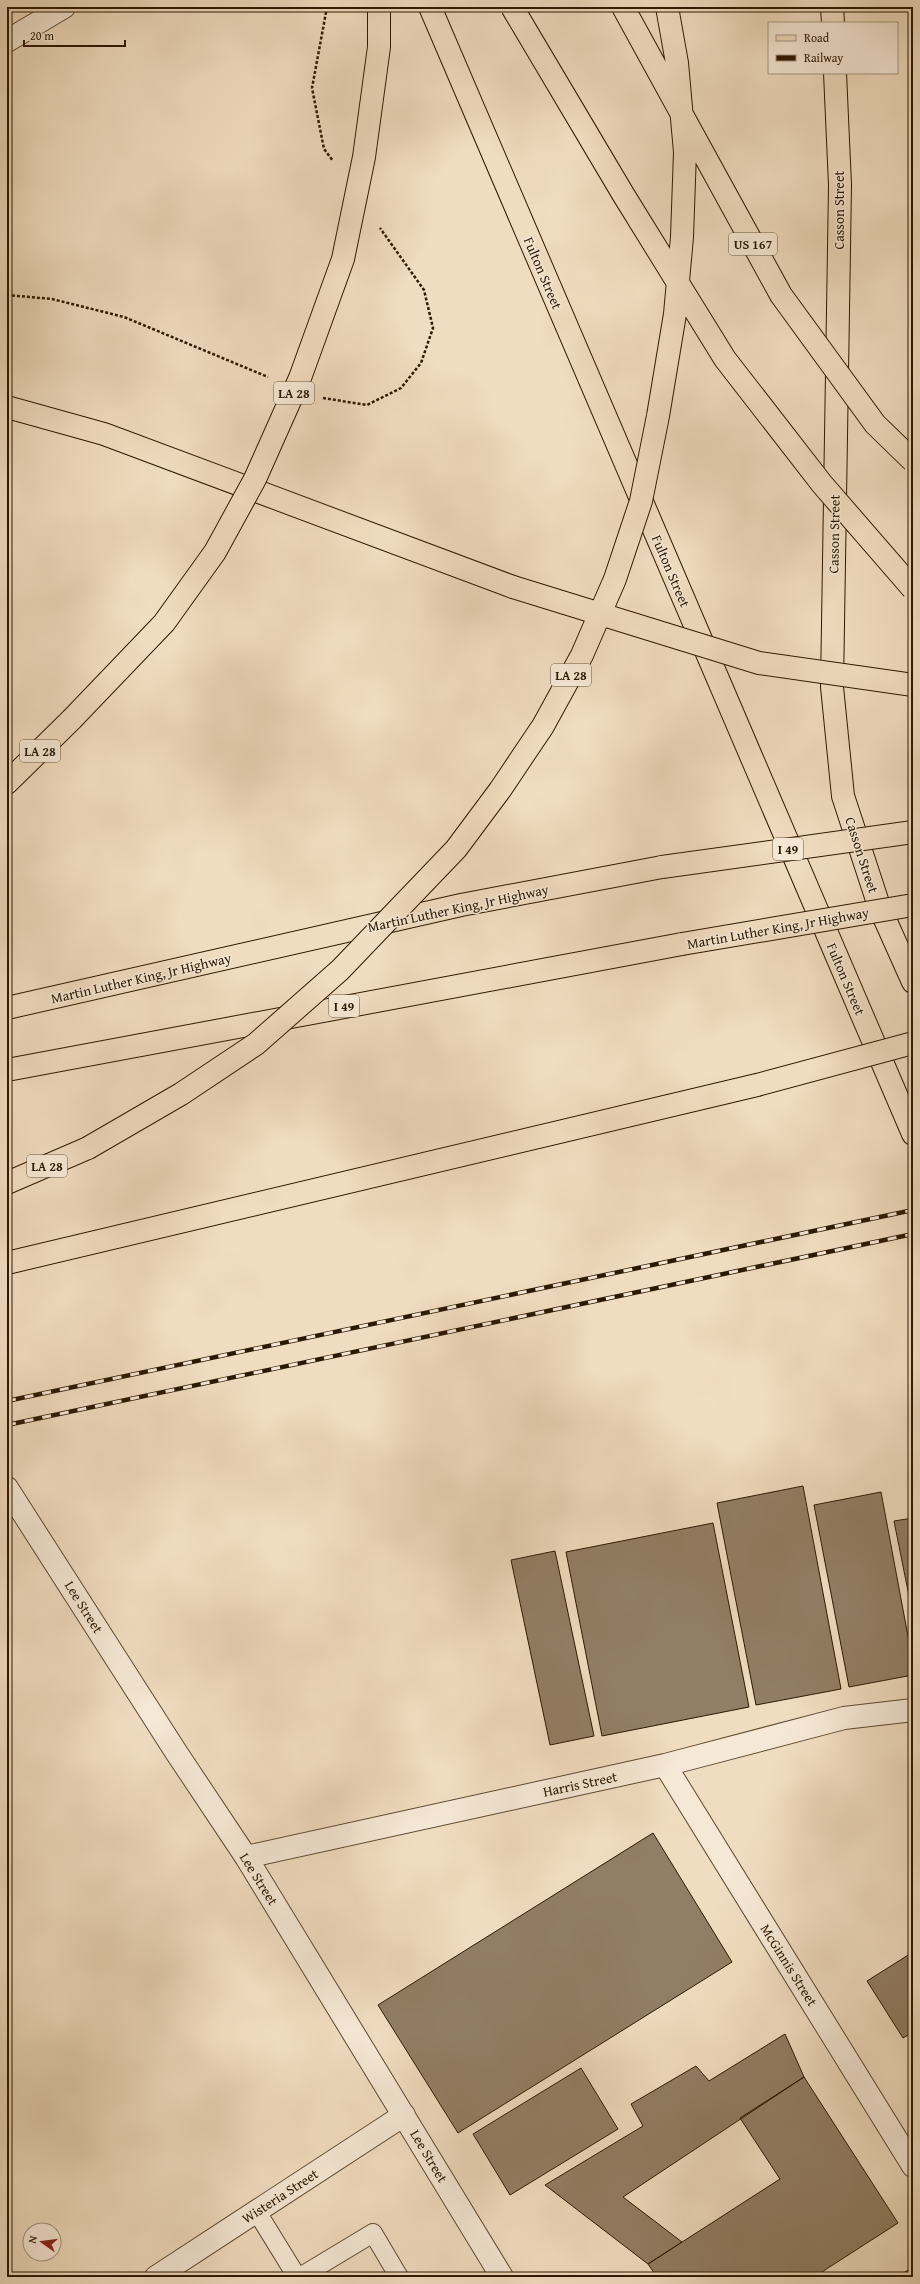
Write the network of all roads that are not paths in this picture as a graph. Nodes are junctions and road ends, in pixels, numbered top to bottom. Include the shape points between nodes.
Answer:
1 (64, 7) edge
2 (379, 7) edge
3 (430, 7) edge
4 (512, 7) edge
5 (623, 7) edge
6 (667, 7) edge
7 (832, 7) edge
8 (833, 22) edge
9 (7, 41) edge
10 (835, 74) edge
11 (7, 407) edge
12 (913, 461) edge
13 (913, 589) edge
14 (913, 685) edge
15 (7, 783) edge
16 (913, 832) edge
17 (913, 905) edge
18 (913, 982) edge
19 (7, 1008) edge
20 (913, 1043) edge
21 (7, 1070) edge
22 (913, 1134) edge
23 (7, 1184) edge
24 (7, 1263) edge
25 (7, 1488) edge
26 (913, 1710) edge
27 (664, 1765) junction
28 (246, 1857) junction
29 (404, 2115) junction
30 (913, 2166) edge
31 (257, 2212) junction
32 (156, 2277) edge
33 (297, 2277) edge
34 (300, 2277) edge
35 (399, 2277) edge
36 (502, 2277) edge

1 - 9 street
2 - 15 main road, LA 28, bridge via 379,47 364,157 343,259 300,378 255,478 215,552 164,623 72,720
3 - 22 main road, Fulton Street
4 - 13 main road, bridge via 724,359 822,484
5 - 12 main road, US 167, bridge via 781,295 875,424
6 - 23 main road, LA 28, bridge via 677,63 685,152 682,237 675,314 641,501 615,579 582,655 546,719 500,790 456,849 340,970 256,1044 181,1094 88,1148
7 - 8 main road
10 - 18 main road, Casson Street via 840,186 832,687 843,796 879,906
11 - 14 main road, bridge via 104,434 513,587 759,664
16 - 19 main road, Martin Luther King, Jr Highway / I 49, bridge via 662,867 461,905
17 - 21 main road, Martin Luther King, Jr Highway / I 49, bridge via 682,944
20 - 24 main road, bridge via 757,1085
25 - 28 street, Lee Street
26 - 27 street, Harris Street via 844,1718
27 - 28 street, Harris Street
27 - 30 street, McGinnis Street
28 - 29 street, Lee Street
29 - 31 street, Wisteria Street
29 - 36 street, Lee Street
31 - 32 street, Wisteria Street
31 - 33 lane
34 - 35 lane via 373,2234

